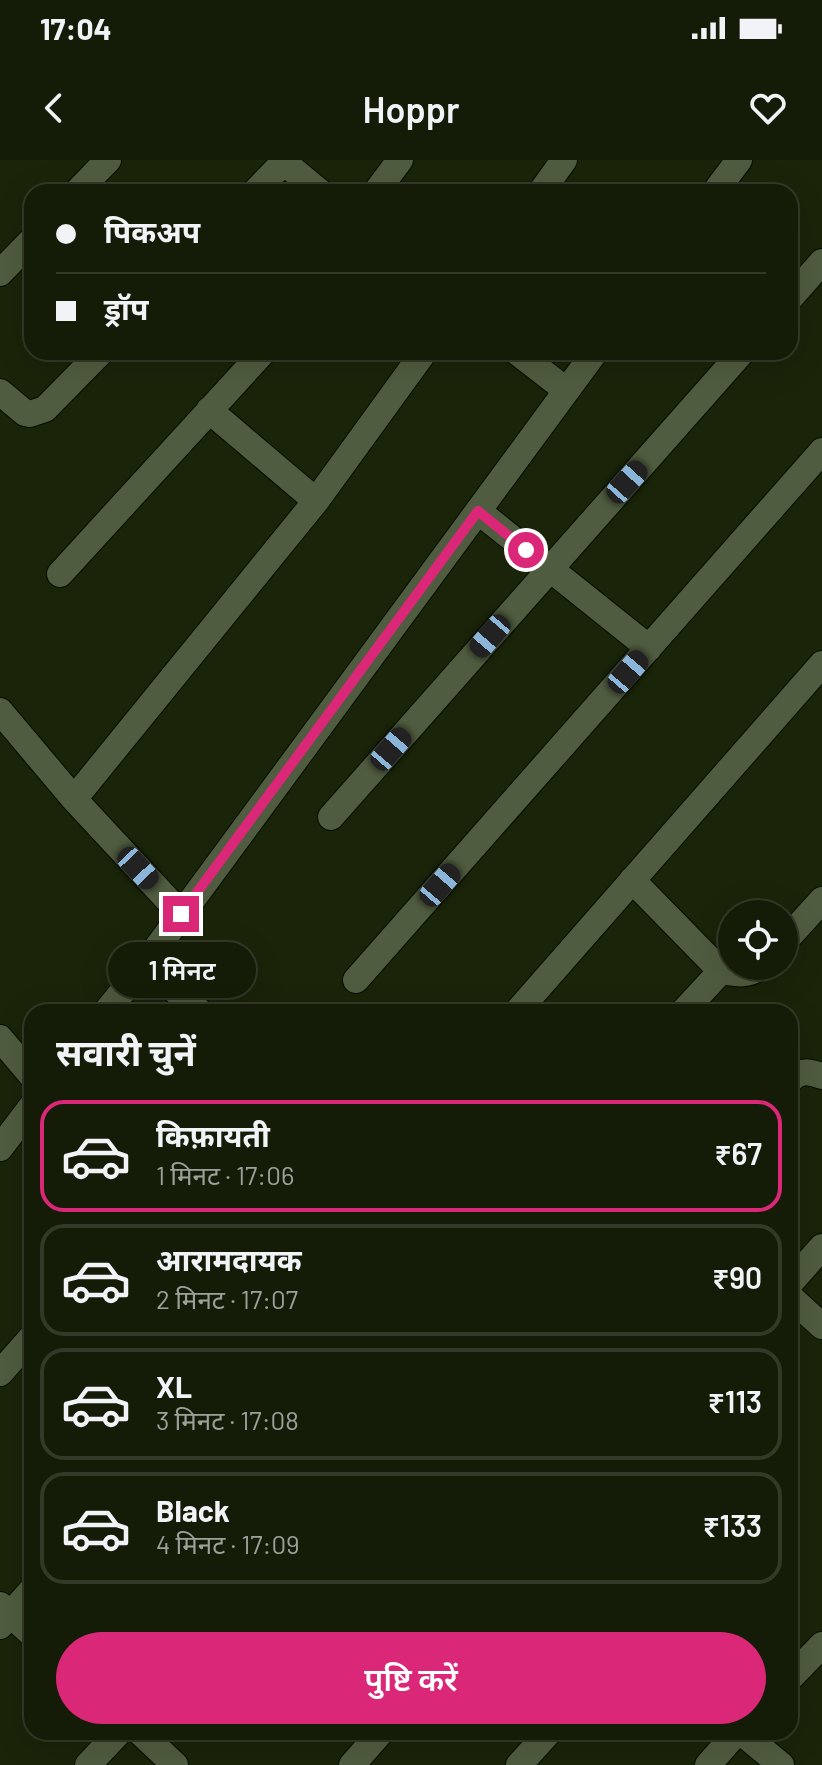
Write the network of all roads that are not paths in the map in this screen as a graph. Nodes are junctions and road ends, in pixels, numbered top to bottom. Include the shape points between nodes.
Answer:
1 (108, 160) edge
2 (400, 160) edge
3 (564, 160) edge
4 (739, 160) edge
5 (283, 161) edge
6 (85, 184) edge
7 (262, 184) edge
8 (310, 184) edge
9 (382, 184) edge
10 (547, 184) edge
11 (721, 184) edge
12 (24, 248) edge
13 (822, 262) edge
14 (0, 273) edge
15 (798, 289) edge
16 (93, 360) edge
17 (256, 360) edge
18 (418, 360) edge
19 (527, 360) edge
20 (589, 360) edge
21 (735, 360) edge
22 (566, 390) junction
23 (0, 392) edge
24 (209, 410) junction
25 (822, 451) edge
26 (316, 501) junction
27 (478, 511) junction
28 (550, 569) junction
29 (60, 574) dead end
30 (649, 648) junction
31 (822, 664) edge
32 (0, 711) edge
33 (74, 799) junction
34 (331, 817) dead end
35 (632, 880) junction
36 (822, 900) edge
37 (181, 914) junction
38 (798, 927) edge
39 (145, 964) junction
40 (718, 968) edge
41 (718, 974) edge
42 (356, 980) dead end
43 (112, 1004) edge
44 (191, 1004) edge
45 (524, 1004) edge
46 (690, 1004) edge
47 (0, 1038) edge
48 (24, 1066) edge
49 (798, 1074) edge
50 (822, 1076) edge
51 (24, 1116) edge
52 (0, 1148) edge
53 (822, 1247) edge
54 (798, 1274) edge
55 (798, 1304) edge
56 (822, 1326) edge
57 (24, 1346) edge
58 (0, 1373) edge
59 (24, 1597) edge
60 (3, 1615) edge
61 (24, 1629) edge
62 (822, 1645) edge
63 (798, 1670) edge
64 (111, 1740) edge
65 (148, 1740) edge
66 (374, 1740) edge
67 (542, 1740) edge
68 (731, 1740) edge
69 (749, 1740) edge
70 (88, 1765) edge
71 (175, 1765) edge
72 (352, 1765) edge
73 (519, 1765) edge
74 (708, 1765) edge
75 (781, 1765) edge

1 - 6 street
2 - 9 street
3 - 10 street
4 - 11 street
5 - 7 street
5 - 8 street
12 - 14 street
13 - 15 street
16 - 23 street via 37,412 25,413
17 - 24 street
18 - 26 street
19 - 22 street
20 - 22 street
21 - 28 street
22 - 27 street
24 - 26 street
24 - 29 street
25 - 30 street
26 - 33 street
27 - 28 street
27 - 37 street
28 - 30 street
28 - 34 street
30 - 42 street
31 - 35 street
32 - 33 street
33 - 37 street
35 - 40 street
35 - 45 street
36 - 38 street
37 - 39 street
39 - 43 street
39 - 44 street
41 - 46 street
47 - 48 street
49 - 50 street
51 - 52 street
53 - 54 street
55 - 56 street
57 - 58 street
59 - 60 street
60 - 61 street
62 - 63 street
64 - 70 street
65 - 71 street
66 - 72 street
67 - 73 street
68 - 74 street
69 - 75 street

